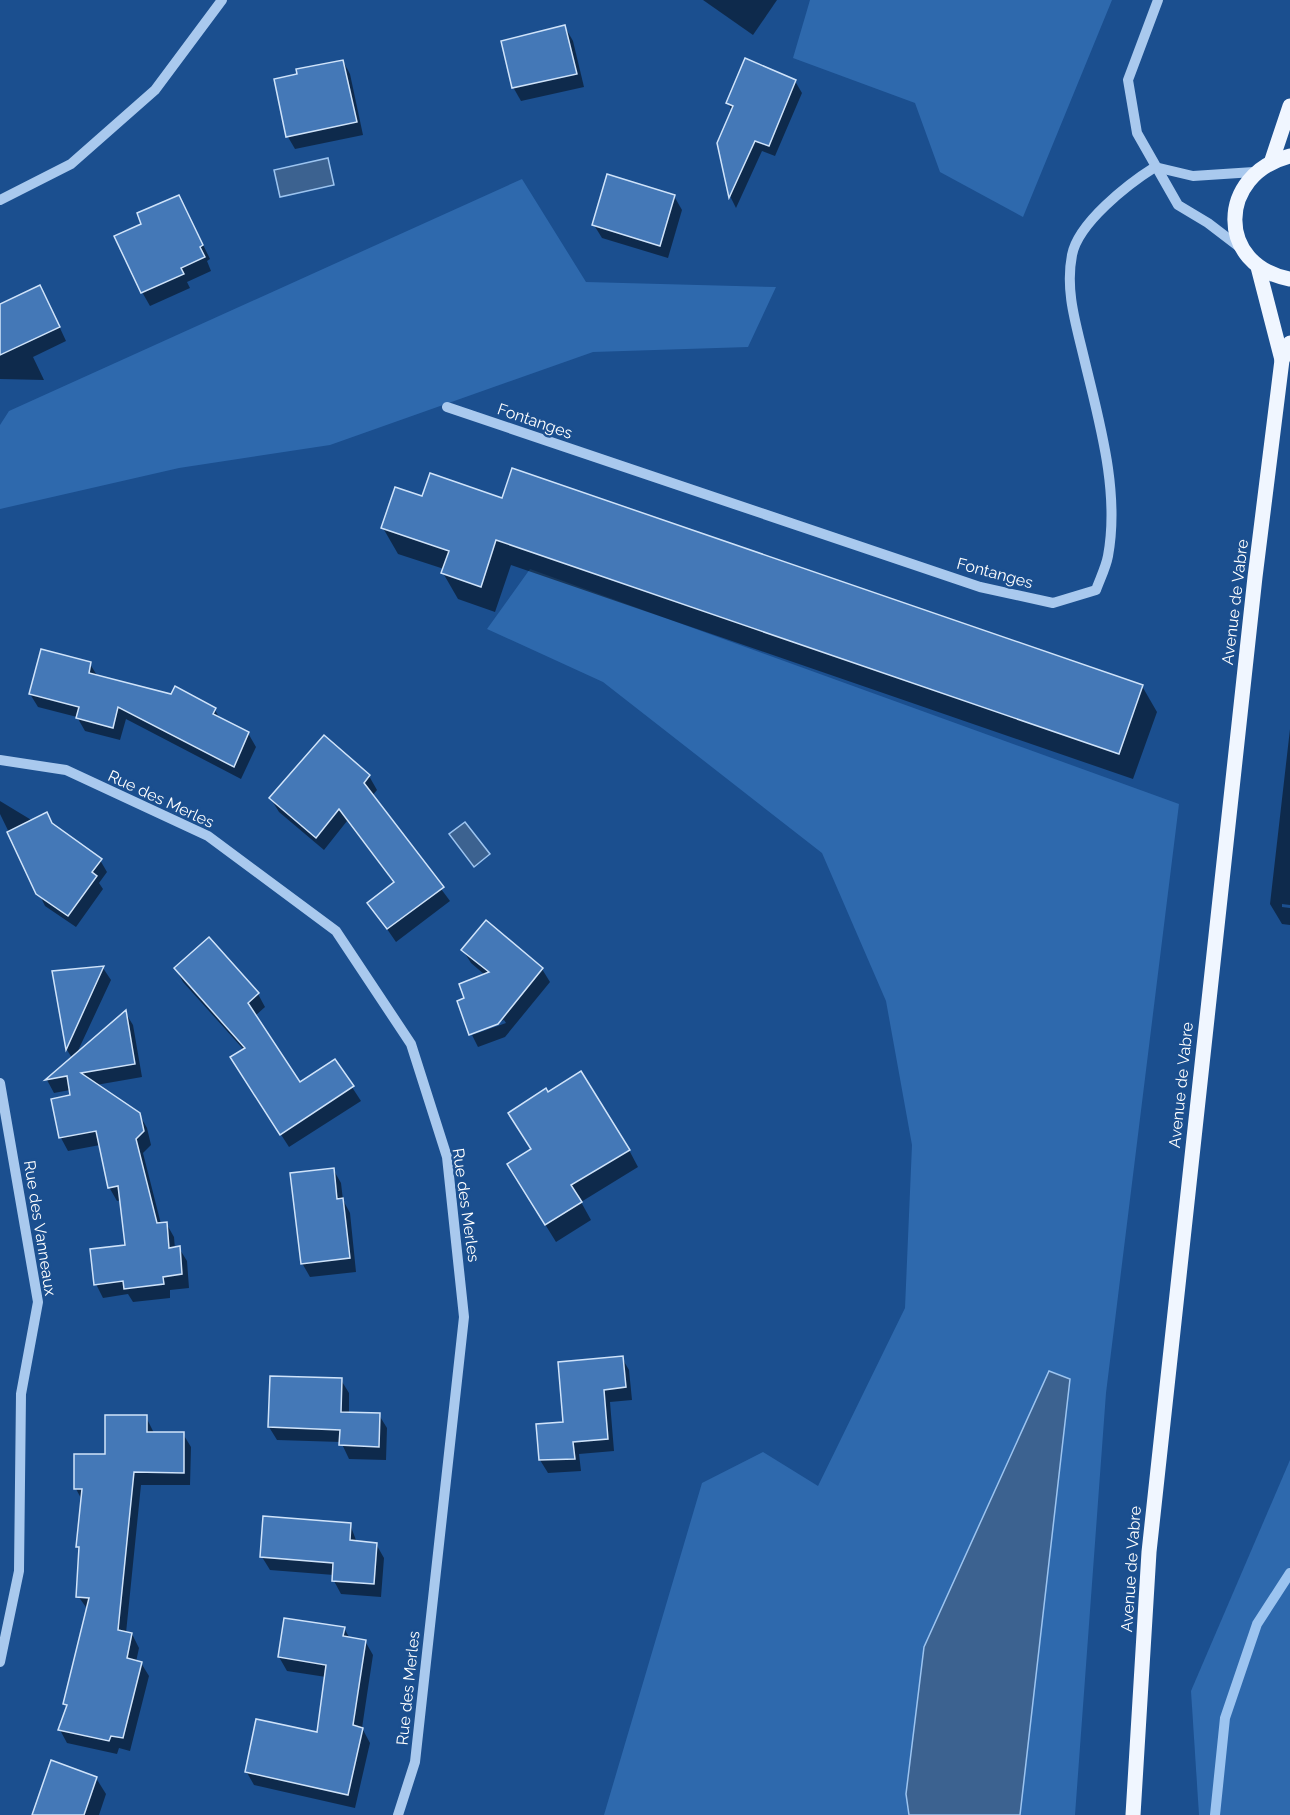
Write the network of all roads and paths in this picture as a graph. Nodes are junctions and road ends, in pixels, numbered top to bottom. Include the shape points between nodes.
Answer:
1 (222, 0) edge
2 (1158, 0) edge
3 (1290, 106) edge
4 (1290, 156) edge
5 (1272, 160) junction
6 (1155, 167) junction
7 (1254, 172) junction
8 (0, 200) edge
9 (1244, 251) junction
10 (1258, 267) junction
11 (1290, 279) edge
12 (1290, 343) edge
13 (1282, 360) junction
14 (447, 407) dead end
15 (0, 760) edge
16 (0, 1083) edge
17 (0, 1662) edge
18 (398, 1815) edge
19 (1133, 1815) edge

1 - 8 street via 155,90 71,164
2 - 6 street via 1128,80 1137,133
3 - 5 main road
4 - 5 main road
5 - 7 main road
6 - 7 street via 1193,176
6 - 9 street via 1178,205
6 - 14 street, Fontanges via 1132,182 1086,228 1072,254 1069,295 1101,427 1112,512 1108,557 1096,590 1053,603 980,587
7 - 9 main road via 1242,189 1235,210 1236,230
9 - 10 main road
10 - 11 main road via 1276,277
10 - 13 main road, Avenue de Vabre
12 - 13 main road, Avenue de Vabre
13 - 19 main road, Avenue de Vabre via 1150,1541
15 - 18 street, Rue des Merles via 66,770 208,836 336,931 411,1044 447,1157 464,1317 415,1761
16 - 17 street, Rue des Vanneaux via 38,1302 21,1394 19,1572

